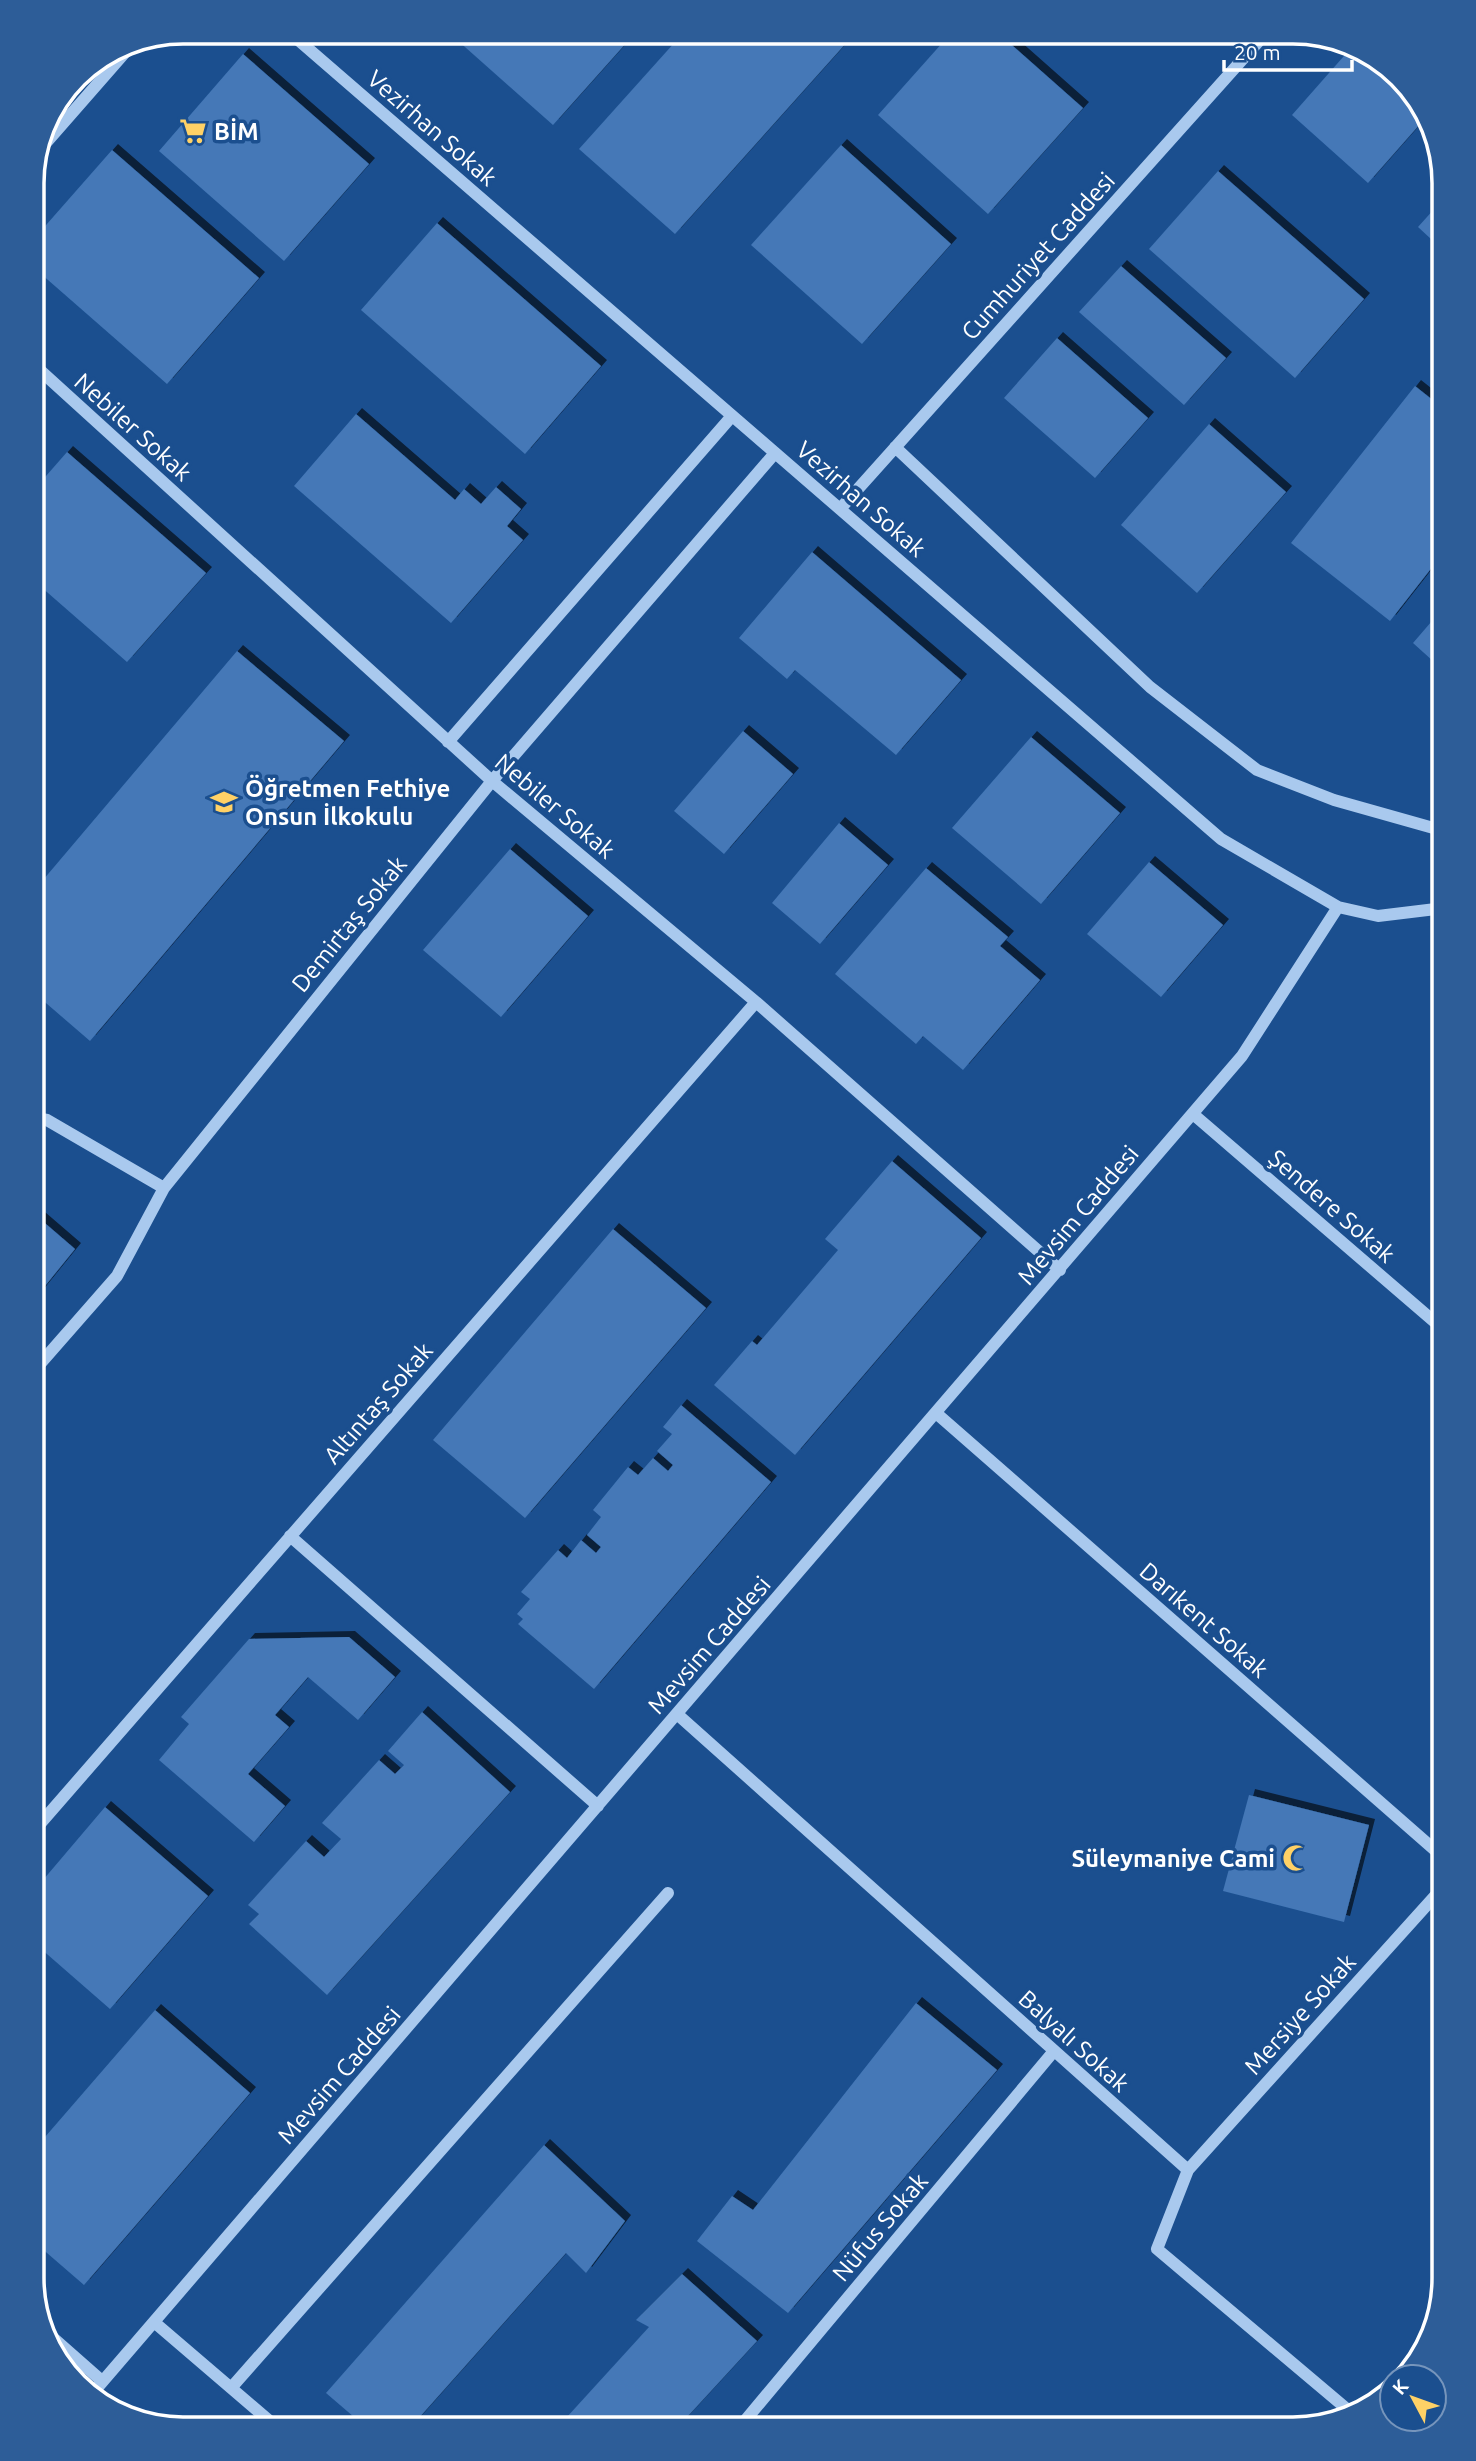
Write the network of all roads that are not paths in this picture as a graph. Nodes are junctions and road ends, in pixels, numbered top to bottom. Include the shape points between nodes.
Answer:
1 (303, 44) edge
2 (1256, 44) edge
3 (119, 59) edge
4 (57, 129) joint
5 (52, 135) edge
6 (44, 374) edge
7 (732, 416) junction
8 (895, 447) junction
9 (775, 453) junction
10 (840, 509) junction
11 (448, 742) junction
12 (492, 781) junction
13 (1432, 828) edge
14 (1338, 907) junction
15 (1432, 909) edge
16 (756, 1002) junction
17 (1192, 1114) junction
18 (44, 1119) edge
19 (164, 1188) junction
20 (1059, 1270) junction
21 (1432, 1320) edge
22 (44, 1359) edge
23 (936, 1413) junction
24 (290, 1536) junction
25 (677, 1714) junction
26 (598, 1806) junction
27 (44, 1819) edge
28 (1432, 1847) edge
29 (668, 1893) dead end
30 (1432, 1899) edge
31 (1054, 2051) junction
32 (1188, 2170) junction
33 (154, 2322) junction
34 (60, 2344) edge
35 (102, 2381) junction
36 (97, 2387) edge
37 (231, 2388) junction
38 (1345, 2407) edge
39 (265, 2417) edge
40 (748, 2417) edge

1 - 7 street, Vezirhan Sokak
2 - 8 street, Cumhuriyet Caddesi
3 - 4 street
4 - 5 street
6 - 11 street, Nebiler Sokak
7 - 9 street, Vezirhan Sokak
7 - 11 street
8 - 10 street, Cumhuriyet Caddesi
8 - 13 street via 1150,687 1257,770 1334,800
9 - 10 street, Vezirhan Sokak
9 - 12 street, Demirtaş Sokak
10 - 14 street, Vezirhan Sokak via 1221,839
11 - 12 street, Nebiler Sokak
12 - 16 street, Nebiler Sokak
12 - 19 street, Demirtaş Sokak
14 - 15 street, Vezirhan Sokak via 1378,916
14 - 17 street, Mevsim Caddesi via 1242,1056
16 - 20 street, Nebiler Sokak
16 - 24 street, Altıntaş Sokak
17 - 20 street, Mevsim Caddesi
17 - 21 street, Şendere Sokak
18 - 19 street
19 - 22 street, Demirtaş Sokak via 117,1276
20 - 23 street, Mevsim Caddesi
23 - 25 street, Mevsim Caddesi
23 - 28 street, Darıkent Sokak
24 - 26 street
24 - 27 street, Altıntaş Sokak
25 - 26 street, Mevsim Caddesi
25 - 31 street, Balyalı Sokak
26 - 33 street, Mevsim Caddesi
29 - 37 street
30 - 32 street, Mersiye Sokak
31 - 32 street, Balyalı Sokak
31 - 40 street, Nüfus Sokak
32 - 38 street via 1157,2249
33 - 35 street, Mevsim Caddesi
33 - 37 street
34 - 35 street
35 - 36 street, Mevsim Caddesi
37 - 39 street

